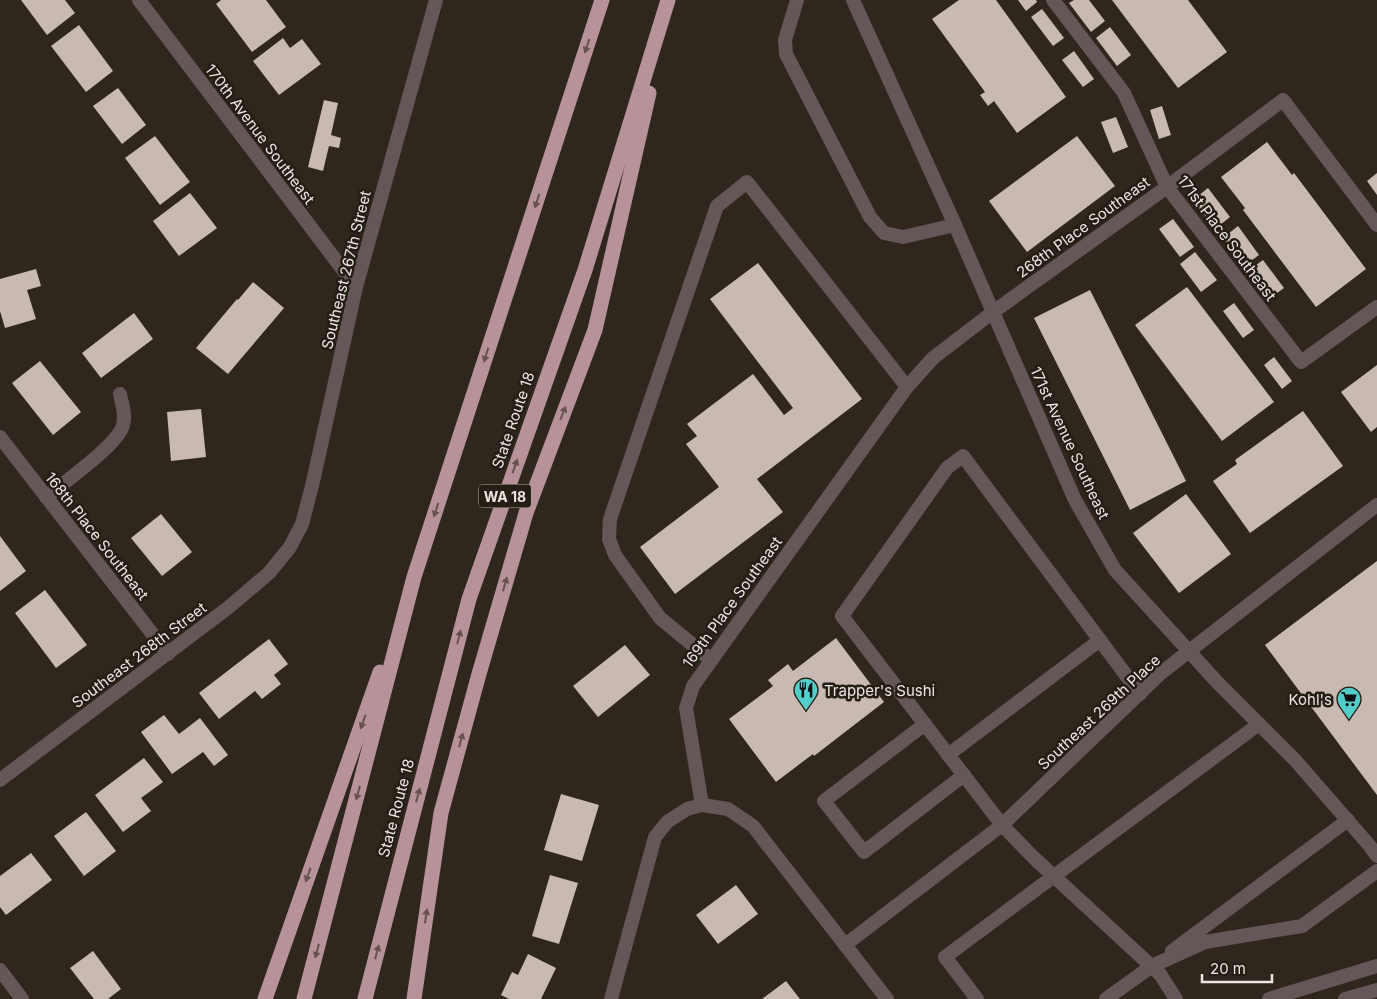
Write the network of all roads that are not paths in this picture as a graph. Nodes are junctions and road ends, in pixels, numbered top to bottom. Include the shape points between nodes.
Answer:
1 (138, 0) edge
2 (436, 0) edge
3 (602, 0) edge
4 (669, 0) edge
5 (797, 0) edge
6 (853, 0) edge
7 (1053, 0) edge
8 (1167, 187) junction
9 (955, 225) junction
10 (1377, 225) edge
11 (356, 287) junction
12 (1377, 307) edge
13 (993, 312) junction
14 (907, 387) junction
15 (120, 394) dead end
16 (0, 438) edge
17 (46, 497) junction
18 (1377, 505) edge
19 (290, 547) joint
20 (414, 577) junction
21 (1100, 640) junction
22 (1188, 652) junction
23 (168, 654) junction
24 (711, 660) junction
25 (1140, 694) junction
26 (925, 724) junction
27 (1259, 724) junction
28 (948, 755) junction
29 (964, 775) junction
30 (0, 780) edge
31 (702, 805) junction
32 (1348, 820) junction
33 (1002, 825) junction
34 (1377, 856) edge
35 (1377, 871) edge
36 (1053, 876) junction
37 (845, 945) junction
38 (1152, 966) junction
39 (1377, 966) edge
40 (0, 970) edge
41 (1377, 990) edge
42 (22, 999) edge
43 (265, 999) edge
44 (304, 999) edge
45 (365, 999) edge
46 (414, 999) edge
47 (612, 999) edge
48 (887, 999) edge
49 (977, 999) edge
50 (1106, 999) edge
51 (1176, 999) edge
52 (1269, 999) edge
53 (1345, 999) edge

1 - 11 street, 170th Avenue Southeast
2 - 11 street, Southeast 267th Street
3 -> 20 highway
45 -> 4 highway, State Route 18 / WA 18 via 468,599 585,270
46 -> 4 highway via 441,813 526,513 595,330
5 - 9 street via 784,40 786,54 870,216 884,234 904,238
6 - 9 street, 171st Avenue Southeast
7 - 8 street, 171st Place Southeast via 1124,93
8 - 10 street, 268th Place Southeast via 1283,100
8 - 12 street, 171st Place Southeast via 1301,362
8 - 13 street, 268th Place Southeast
9 - 13 street, 171st Avenue Southeast
11 - 19 street, Southeast 267th Street via 312,486 302,524
13 - 14 street, 268th Place Southeast via 933,358
13 - 22 street, 171st Avenue Southeast via 1075,500 1110,563
14 - 24 street, 169th Place Southeast
14 - 24 street via 747,182 717,206 610,519 609,539 615,555 660,618
15 - 17 street via 123,426 117,436 106,449
16 - 17 street, 168th Place Southeast
17 - 23 street, 168th Place Southeast
18 - 22 street, Southeast 269th Place
19 - 23 street, Southeast 268th Street via 269,573
20 -> 43 highway
20 -> 44 highway
21 - 25 street
21 - 26 street via 963,456 947,468 842,616
21 - 28 street
22 - 25 street, Southeast 269th Place
22 - 27 street, 171st Avenue Southeast
23 - 30 street, Southeast 268th Street
24 - 31 street, 169th Place Southeast via 693,686 686,708
25 - 33 street, Southeast 269th Place
26 - 28 street
26 - 29 street via 824,801 864,852
27 - 32 street, 171st Avenue Southeast
27 - 36 street
28 - 29 street
29 - 33 street
31 - 37 street via 728,809 753,826
31 - 47 street via 687,809 667,822 655,837
32 - 34 street, 171st Avenue Southeast
32 - 38 street
33 - 36 street
33 - 37 street, Southeast 269th Place
35 - 38 street via 1302,926 1205,942
36 - 38 street
36 - 49 street via 945,957
37 - 48 street
38 - 50 street
38 - 51 street
39 - 52 street
40 - 42 street
41 - 53 street

